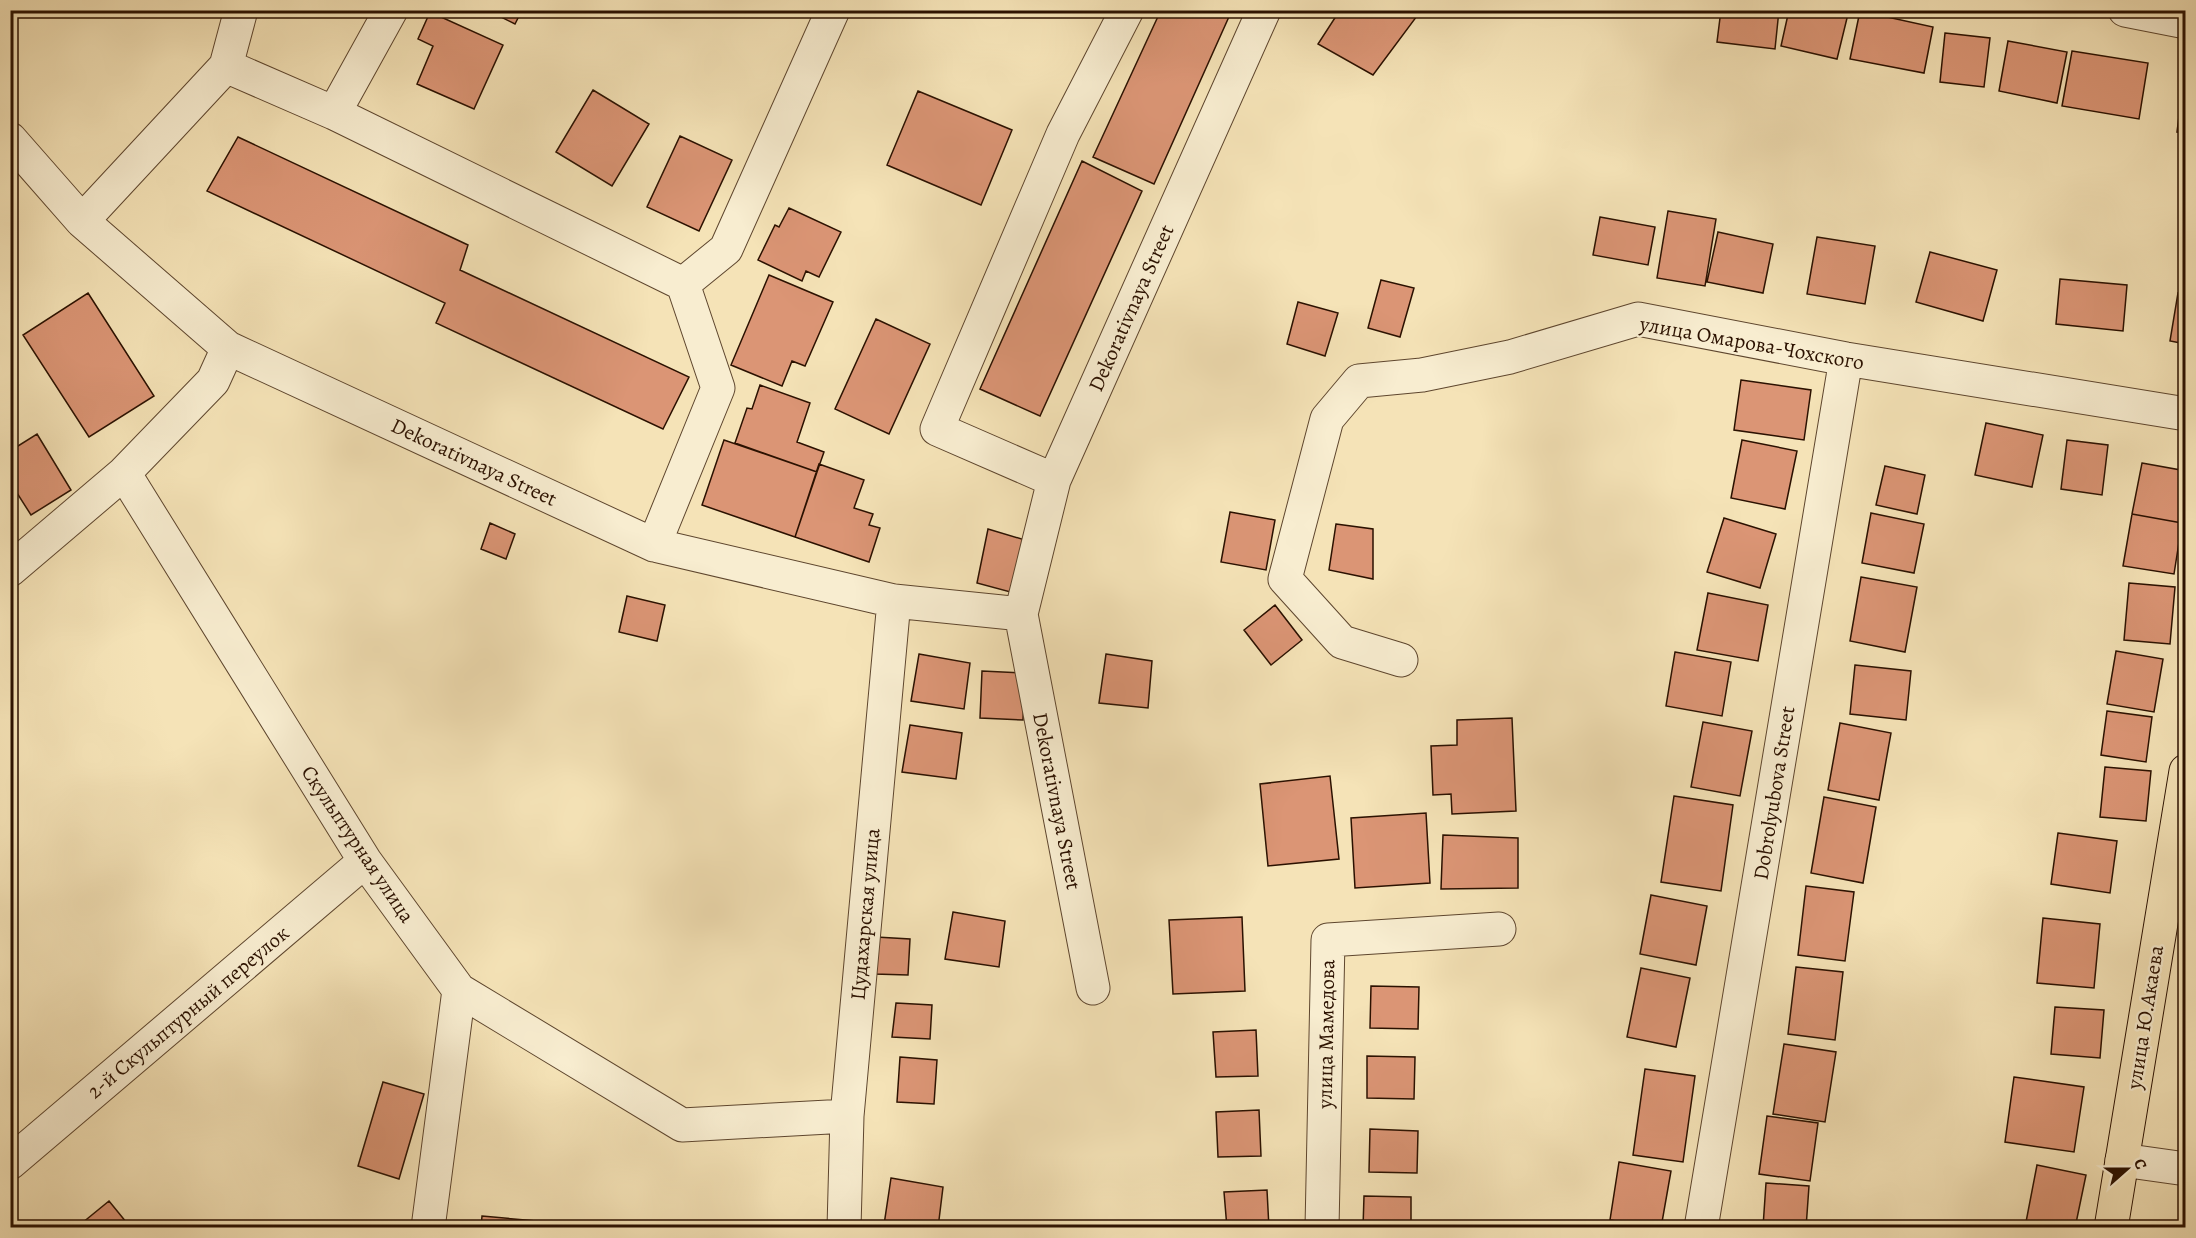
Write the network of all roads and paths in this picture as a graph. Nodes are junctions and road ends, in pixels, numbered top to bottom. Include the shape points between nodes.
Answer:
1 (242, 10) edge
2 (391, 10) edge
3 (834, 10) edge
4 (1127, 10) edge
5 (1264, 10) edge
6 (2125, 10) edge
7 (2186, 22) edge
8 (225, 66) junction
9 (334, 113) junction
10 (10, 139) edge
11 (82, 221) junction
12 (682, 284) junction
13 (228, 348) junction
14 (1846, 359) junction
15 (2186, 414) edge
16 (124, 473) junction
17 (1054, 480) junction
18 (654, 545) junction
19 (10, 570) edge
20 (894, 601) junction
21 (1021, 614) junction
22 (1401, 660) dead end
23 (2184, 788) edge
24 (365, 861) junction
25 (1499, 929) dead end
26 (1093, 988) dead end
27 (459, 990) junction
28 (846, 1116) junction
29 (2122, 1160) junction
30 (10, 1163) edge
31 (2186, 1169) edge
32 (428, 1227) edge
33 (844, 1227) edge
34 (1322, 1227) edge
35 (1701, 1227) edge
36 (2111, 1227) edge

1 - 8 street
2 - 9 street
3 - 12 street via 726,249
4 - 17 street via 1063,134 937,429
5 - 17 street, Dekorativnaya Street
6 - 7 street
8 - 9 street
8 - 11 street
9 - 12 street
10 - 11 street, Dekorativnaya Street
11 - 13 street, Dekorativnaya Street
12 - 18 street via 718,388
13 - 16 street via 213,381
13 - 18 street, Dekorativnaya Street
14 - 15 street, улица Омарова-Чохского
14 - 22 street, улица Омарова-Чохского via 1638,319 1510,357 1422,375 1359,381 1327,419 1285,579 1342,642
14 - 35 street, Dobrolyubova Street
16 - 19 street
16 - 24 street, Скульптурная улица
17 - 21 street, Dekorativnaya Street
18 - 20 street, Dekorativnaya Street
20 - 21 street, Dekorativnaya Street
20 - 28 street, Цудахарская улица
21 - 26 street, Dekorativnaya Street
23 - 29 main road, улица Ю.Акаева
24 - 27 street, Скульптурная улица
24 - 30 street, 2-й Скульптурный переулок
25 - 34 street, улица Мамедова via 1328,940
27 - 28 street, Скульптурная улица via 682,1125
27 - 32 street
28 - 33 street, Цудахарская улица
29 - 31 street
29 - 36 main road, улица Ю.Акаева

